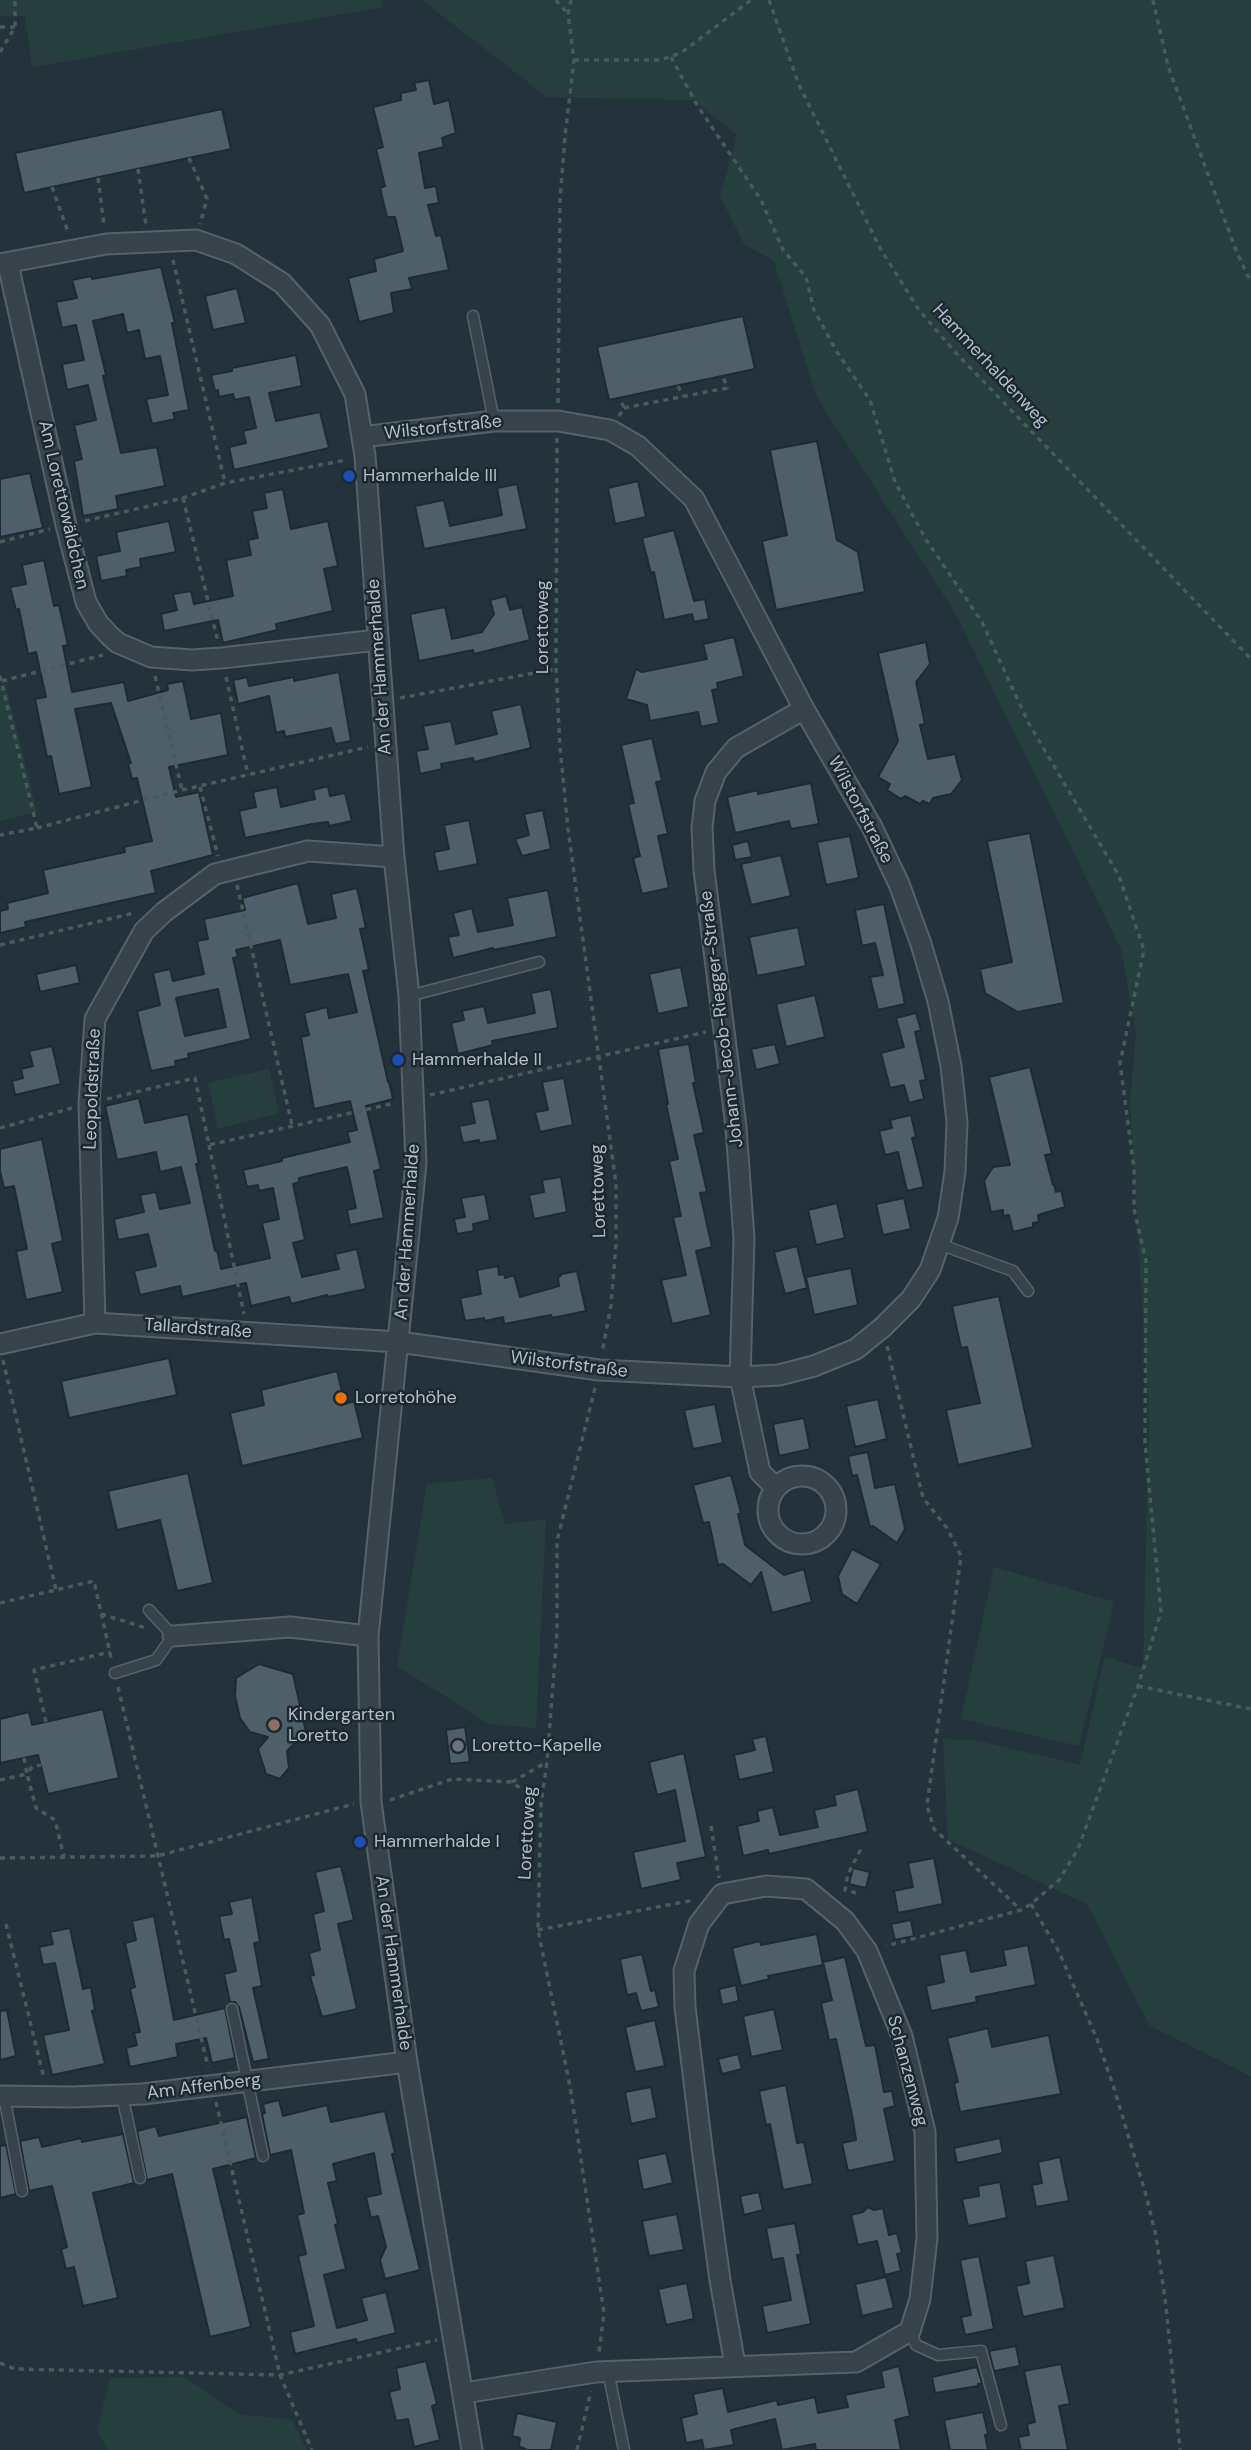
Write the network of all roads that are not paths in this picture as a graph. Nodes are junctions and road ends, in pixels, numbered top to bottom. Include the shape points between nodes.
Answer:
1 (4, 264) edge
2 (473, 316) dead end
3 (494, 421) junction
4 (364, 447) junction
5 (377, 640) junction
6 (804, 709) junction
7 (394, 857) junction
8 (539, 962) dead end
9 (409, 996) junction
10 (939, 1244) junction
11 (1028, 1291) dead end
12 (95, 1323) junction
13 (399, 1342) junction
14 (0, 1346) edge
15 (740, 1377) junction
16 (776, 1488) dead end
17 (149, 1610) dead end
18 (173, 1636) junction
19 (368, 1636) junction
20 (115, 1673) road end
21 (232, 2009) dead end
22 (407, 2062) junction
23 (248, 2082) junction
24 (122, 2095) junction
25 (2, 2096) edge
26 (263, 2156) dead end
27 (140, 2178) dead end
28 (22, 2191) dead end
29 (910, 2331) junction
30 (735, 2365) junction
31 (602, 2371) junction
32 (464, 2393) junction
33 (1001, 2425) dead end
34 (472, 2450) edge
35 (624, 2450) edge

1 - 4 street, An der Hammerhalde via 106,244 196,240 236,254 282,283 320,325 355,394
1 - 5 street, Am Lorettowäldchen via 86,602 110,636 150,657 222,658
2 - 3 lane
3 - 4 street, Wilstorfstraße
3 - 6 street, Wilstorfstraße via 558,421 610,430 638,446 694,499
4 - 5 street, An der Hammerhalde
5 - 7 street, An der Hammerhalde
6 - 10 street, Wilstorfstraße via 899,884 938,1000 957,1122 955,1172
6 - 15 street, Johann-Jacob-Riegger-Straße via 736,748 716,772 705,801 702,828 744,1239
7 - 9 street, An der Hammerhalde
7 - 12 street, Leopoldstraße via 308,851 215,874 144,931 95,1019 89,1103
8 - 9 lane
9 - 13 street, An der Hammerhalde via 416,1163
10 - 11 lane via 1013,1271
10 - 15 street, Wilstorfstraße via 930,1270 911,1299 856,1349 779,1375
12 - 13 street, Tallardstraße
12 - 14 street, Tallardstraße
13 - 15 street, Wilstorfstraße via 599,1370
13 - 19 street, An der Hammerhalde
15 - 16 street via 761,1472
17 - 18 lane
18 - 19 street via 290,1627
18 - 20 lane via 156,1660
19 - 22 street, An der Hammerhalde via 371,1802
21 - 23 lane
22 - 23 street, Am Affenberg
22 - 32 street, An der Hammerhalde
23 - 24 street, Am Affenberg
23 - 26 lane
24 - 25 street, Am Affenberg
24 - 27 lane
25 - 28 lane
29 - 30 street via 856,2362
29 - 30 street, Schanzenweg via 920,2299 928,2238 925,2132 901,2036 867,1951 845,1921 806,1889 766,1886 722,1894 699,1924 684,1971 703,2157
29 - 33 lane via 916,2345 938,2355 981,2351
30 - 31 street
31 - 32 street
31 - 35 lane
32 - 34 street, An der Hammerhalde

